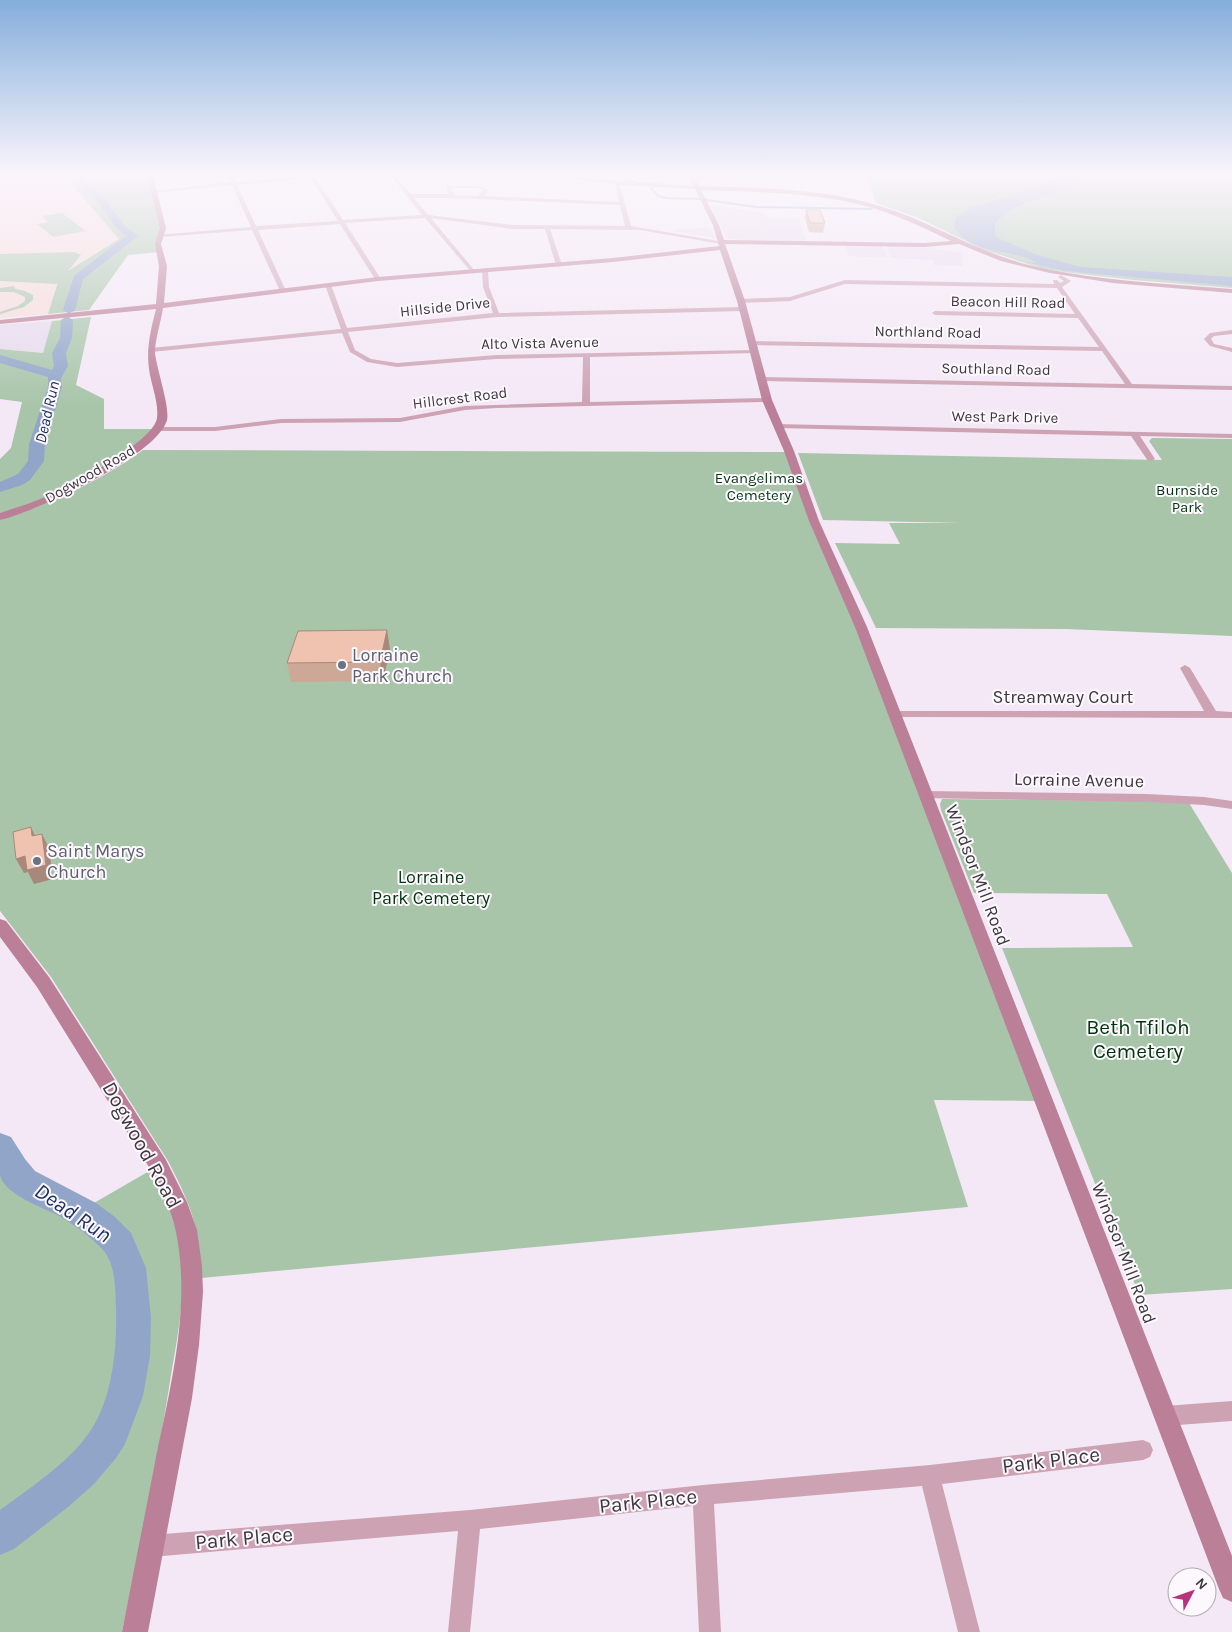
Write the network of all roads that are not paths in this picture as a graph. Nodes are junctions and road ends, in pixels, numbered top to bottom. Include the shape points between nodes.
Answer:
1 (160, 252) edge
2 (265, 252) edge
3 (360, 252) edge
4 (456, 252) edge
5 (555, 252) edge
6 (686, 252) edge
7 (724, 252) edge
8 (970, 252) edge
9 (981, 252) edge
10 (559, 265) junction
11 (485, 271) junction
12 (473, 272) junction
13 (1062, 275) junction
14 (378, 279) junction
15 (328, 285) junction
16 (1059, 286) junction
17 (282, 291) junction
18 (1232, 291) edge
19 (160, 306) junction
20 (742, 306) junction
21 (935, 313) dead end
22 (497, 314) junction
23 (1080, 316) junction
24 (0, 322) edge
25 (343, 330) junction
26 (1232, 332) edge
27 (753, 347) junction
28 (1103, 349) junction
29 (151, 350) junction
30 (1232, 350) edge
31 (587, 356) junction
32 (760, 379) junction
33 (1130, 386) junction
34 (1232, 388) edge
35 (767, 400) junction
36 (586, 404) junction
37 (778, 426) junction
38 (157, 429) junction
39 (1134, 434) junction
40 (1232, 436) edge
41 (1152, 458) dead end
42 (0, 517) edge
43 (1185, 668) dead end
44 (894, 714) junction
45 (1212, 715) junction
46 (1232, 715) edge
47 (925, 795) junction
48 (1232, 805) edge
49 (0, 924) edge
50 (1232, 1411) edge
51 (1165, 1416) junction
52 (1143, 1450) dead end
53 (930, 1475) junction
54 (704, 1495) junction
55 (470, 1520) junction
56 (151, 1546) junction
57 (1232, 1588) edge
58 (135, 1632) edge
59 (460, 1632) edge
60 (710, 1632) edge
61 (969, 1632) edge

1 - 19 main road via 163,266
2 - 17 street
3 - 14 street
4 - 12 street
5 - 10 street
6 - 10 main road
7 - 20 main road, Windsor Mill Road
8 - 13 main road via 1018,268
9 - 13 main road
10 - 11 main road
11 - 12 main road
11 - 22 street via 488,293
12 - 14 main road
13 - 16 street via 1068,281
13 - 18 main road
14 - 15 main road
15 - 17 main road
15 - 25 street, Alto Vista Avenue
16 - 20 street, Hillside Drive via 850,282 790,299
16 - 23 street
17 - 19 main road
19 - 24 main road
19 - 29 main road
20 - 22 street, Hillside Drive
20 - 27 main road, Windsor Mill Road
21 - 23 street, Beacon Hill Road
22 - 25 street, Hillside Drive
23 - 28 street
25 - 29 street, Hillside Drive
25 - 31 street, Alto Vista Avenue via 355,355 388,365 481,357
26 - 30 street via 1212,334 1206,339 1212,345
27 - 28 street, Northland Road
27 - 31 street, Alto Vista Avenue
27 - 32 main road, Windsor Mill Road
28 - 33 street
29 - 38 main road via 162,410 162,420
31 - 36 street
32 - 33 street, Southland Road
32 - 35 main road, Windsor Mill Road
33 - 34 street, Southland Road
35 - 36 street, Hillcrest Road
35 - 37 main road, Windsor Mill Road
36 - 38 street, Hillcrest Road via 481,406 379,421 288,421 215,429
37 - 39 street, West Park Drive
37 - 44 main road, Windsor Mill Road via 814,520 862,627
38 - 42 main road, Dogwood Road via 133,452 84,481 47,500
39 - 40 street, West Park Drive
39 - 41 street
43 - 45 street
44 - 45 street, Streamway Court
44 - 47 main road, Windsor Mill Road
45 - 46 street, Streamway Court
47 - 48 street, Lorraine Avenue via 1147,798 1204,800
47 - 51 main road, Windsor Mill Road
49 - 56 main road, Dogwood Road via 43,982 159,1166 176,1198 188,1238 190,1319 181,1392
50 - 51 street
51 - 57 main road, Windsor Mill Road
52 - 53 street, Park Place
53 - 54 street, Park Place
53 - 61 street
54 - 55 street, Park Place
54 - 60 street
55 - 56 street, Park Place
55 - 59 street
56 - 58 main road, Dogwood Road

